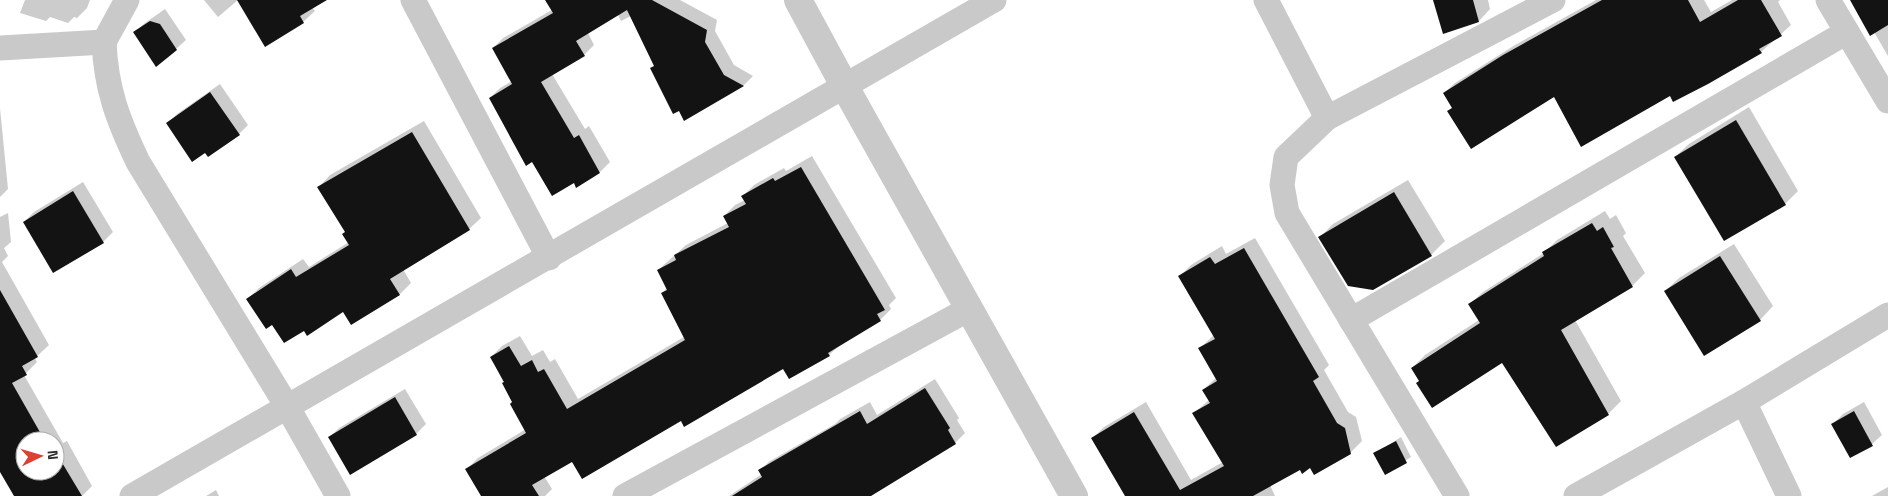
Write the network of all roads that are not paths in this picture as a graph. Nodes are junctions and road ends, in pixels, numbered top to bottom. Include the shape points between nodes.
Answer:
1 (127, 0) edge
2 (413, 0) edge
3 (798, 0) edge
4 (1266, 0) edge
5 (1553, 0) edge
6 (1828, 0) edge
7 (983, 3) edge
8 (1847, 32) junction
9 (104, 42) junction
10 (0, 48) edge
11 (845, 87) junction
12 (1888, 101) edge
13 (1327, 118) junction
14 (549, 258) junction
15 (969, 309) junction
16 (1888, 315) edge
17 (1351, 320) junction
18 (1744, 402) junction
19 (288, 408) junction
20 (132, 496) edge
21 (338, 496) edge
22 (625, 496) edge
23 (1074, 496) edge
24 (1457, 496) edge
25 (1576, 496) edge
26 (1789, 496) edge

1 - 9 street
2 - 14 street
3 - 11 street
4 - 13 street
5 - 13 street
6 - 8 street
7 - 11 street
8 - 12 street
8 - 17 street
9 - 10 street
9 - 19 street via 106,73 118,119 138,162
11 - 14 street
11 - 15 street
13 - 17 street via 1286,157 1282,185 1287,214
14 - 19 street
15 - 22 street
15 - 23 street
16 - 18 street
17 - 24 street
18 - 25 street
18 - 26 street
19 - 20 street
19 - 21 street

